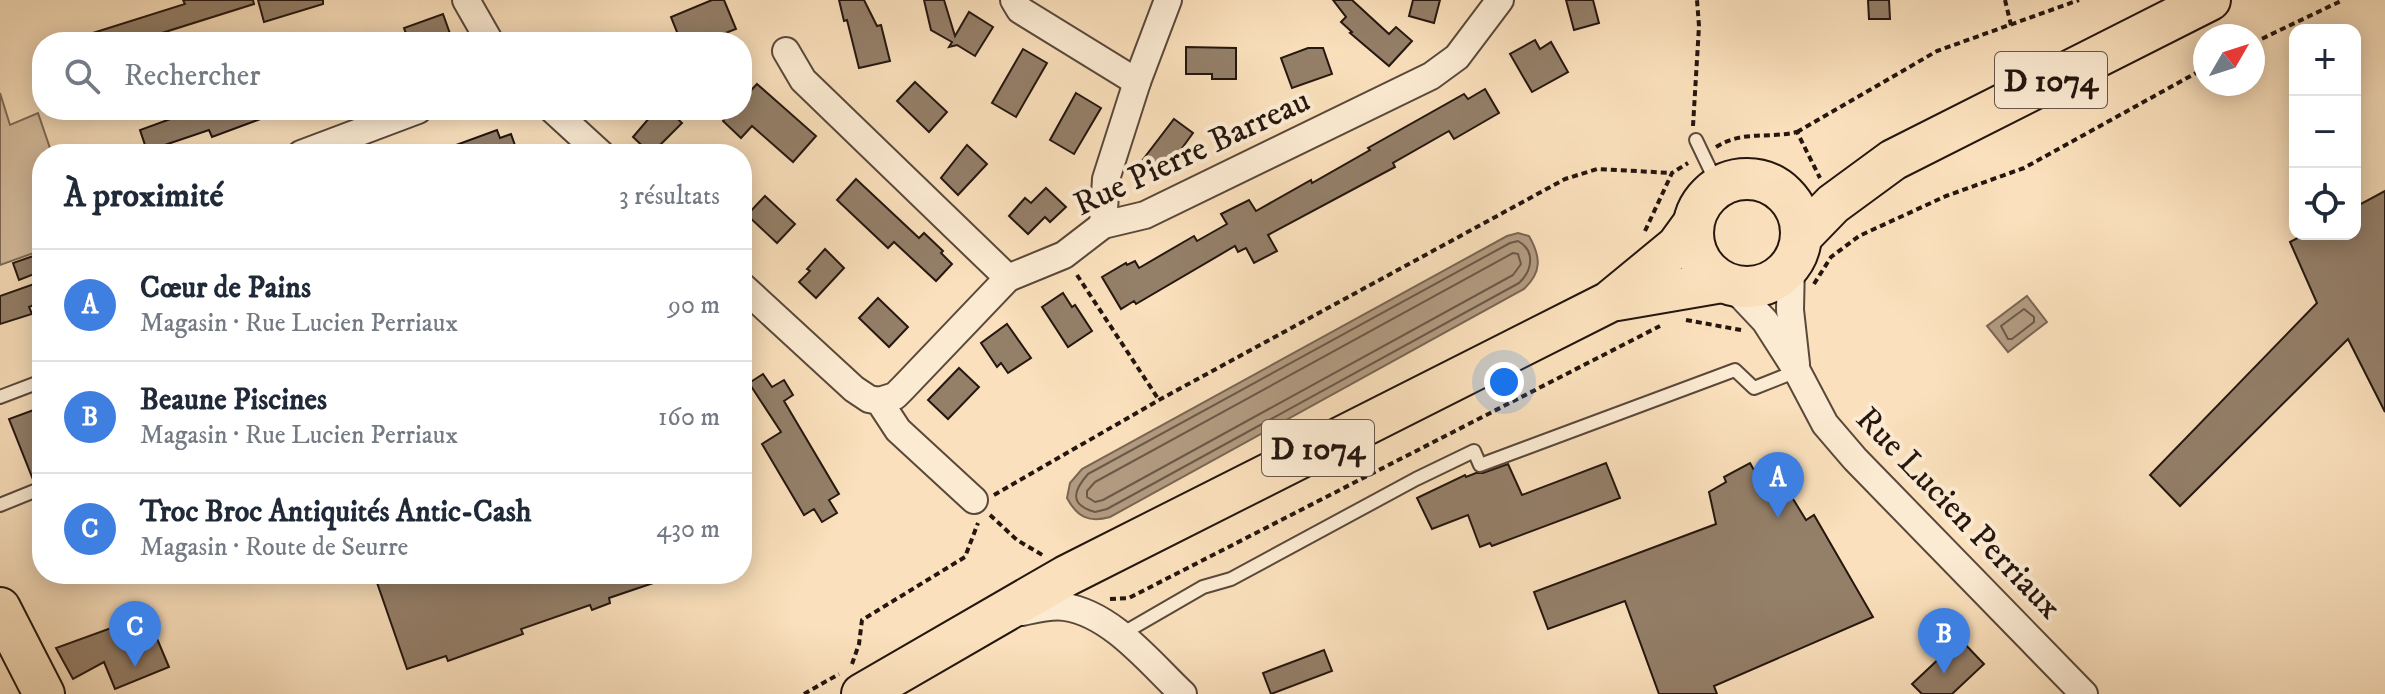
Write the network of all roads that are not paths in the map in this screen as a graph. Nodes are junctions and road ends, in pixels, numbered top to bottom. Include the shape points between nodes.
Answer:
1 (466, 0) edge
2 (1014, 0) edge
3 (1168, 0) edge
4 (1500, 0) edge
5 (2210, 0) edge
6 (484, 32) edge
7 (786, 51) dead end
8 (1137, 82) junction
9 (391, 120) edge
10 (564, 120) edge
11 (1696, 140) road end
12 (328, 144) edge
13 (590, 144) edge
14 (1710, 171) junction
15 (1773, 185) junction
16 (1827, 192) junction
17 (1693, 224) junction
18 (1103, 225) junction
19 (1796, 251) junction
20 (1008, 278) junction
21 (1727, 284) junction
22 (1668, 291) junction
23 (752, 295) edge
24 (1797, 371) junction
25 (32, 385) edge
26 (0, 397) edge
27 (879, 401) junction
28 (32, 492) edge
29 (978, 504) road end
30 (0, 505) edge
31 (0, 608) edge
32 (990, 619) junction
33 (1120, 635) junction
34 (44, 694) edge
35 (862, 694) edge
36 (1183, 694) edge
37 (2084, 694) edge

1 - 6 street
2 - 8 street via 1020,10
3 - 8 street
4 - 18 street, Rue Pierre Barreau via 1457,57 1431,76 1145,215
5 - 16 main road, D 1074
7 - 20 street via 803,80
8 - 18 street via 1106,179
9 - 12 street
10 - 13 street
11 - 14 lane
14 - 15 main road via 1731,180
14 - 17 main road
15 - 16 main road, D 1074
15 - 19 main road via 1798,217
16 - 19 main road
17 - 21 main road via 1698,258
17 - 22 main road, D 1074 via 1677,246
18 - 20 street, Rue Pierre Barreau via 1064,255
19 - 21 main road via 1780,277 1749,287
19 - 24 street, Rue Lucien Perriaux via 1790,310
20 - 27 street, Rue Pierre Barreau via 895,396
21 - 22 main road, D 1074
21 - 24 street, Rue Lucien Perriaux via 1765,321
22 - 32 main road, D 1074 via 1609,302
23 - 27 street via 854,389
24 - 33 lane via 1754,388 1735,370 1480,465 1474,451 1231,579 1203,587
24 - 37 street, Rue Lucien Perriaux via 1825,424 1855,459
25 - 26 lane
27 - 29 street via 898,430
28 - 30 lane
31 - 34 main road
32 - 33 street via 1068,608
32 - 35 main road, D 1074
33 - 36 street

